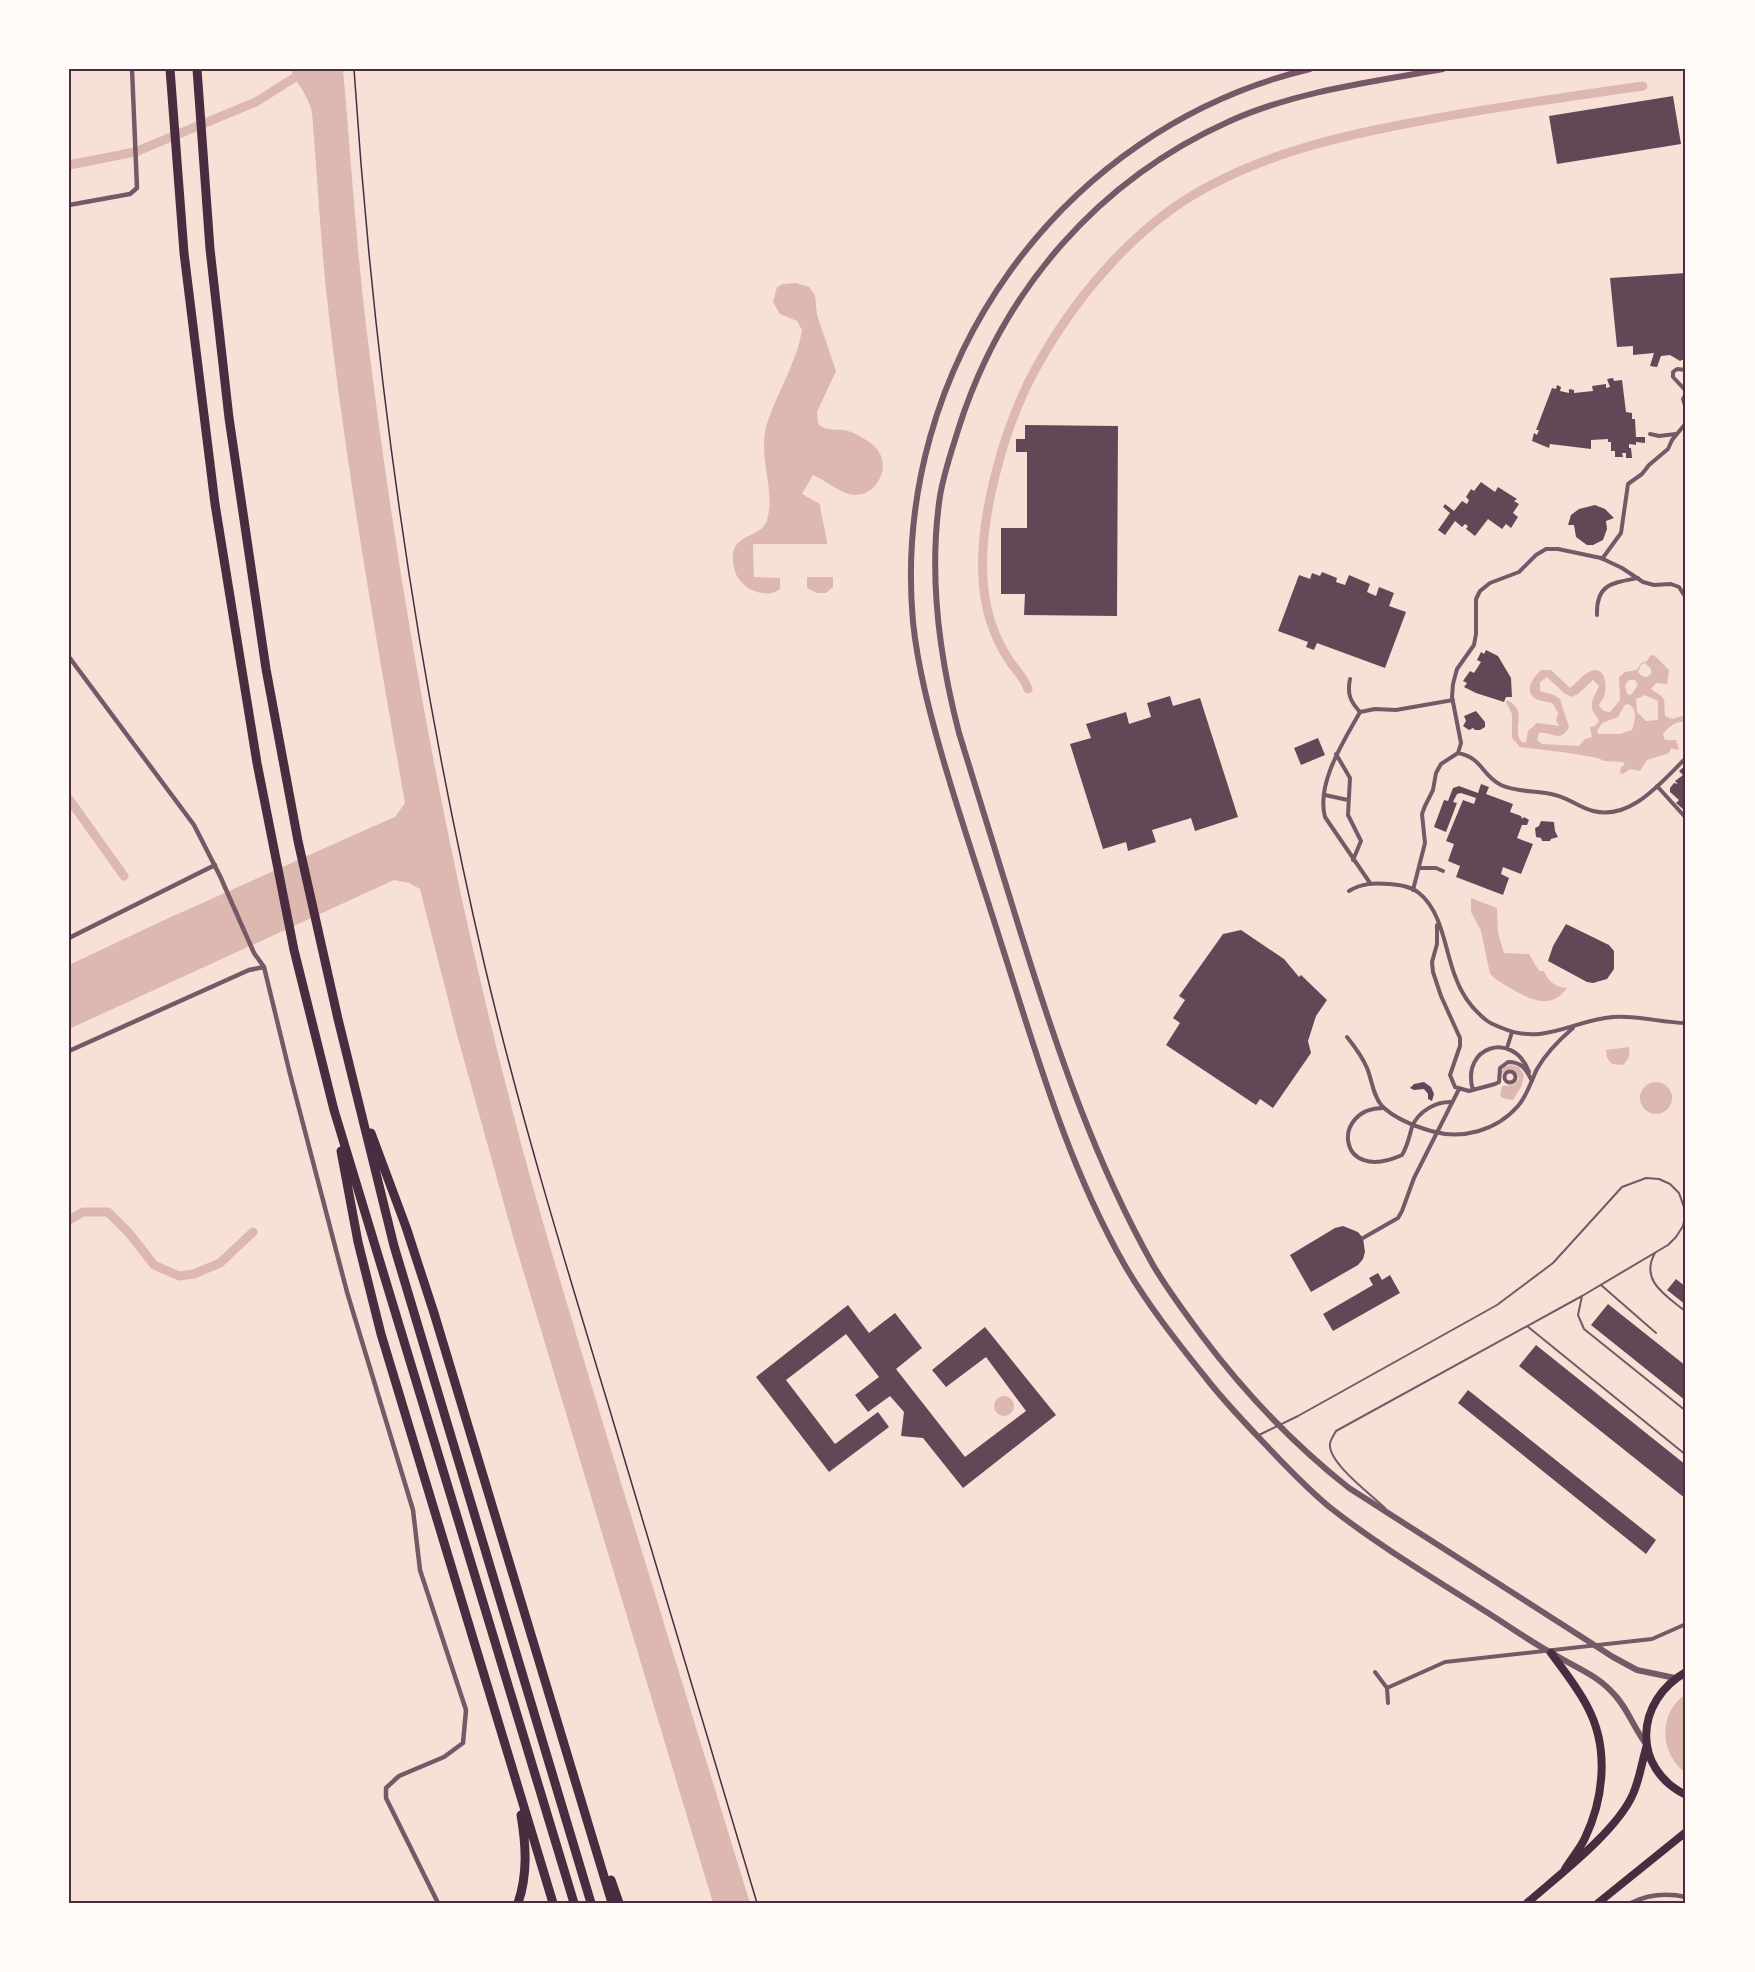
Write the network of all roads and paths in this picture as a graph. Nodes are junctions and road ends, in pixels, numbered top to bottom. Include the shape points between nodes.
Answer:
1 (132, 69) edge
2 (170, 69) edge
3 (197, 69) edge
4 (354, 69) edge
5 (1310, 69) edge
6 (1443, 69) edge
7 (69, 205) edge
8 (1686, 370) edge
9 (1686, 392) edge
10 (1686, 409) edge
11 (1686, 423) edge
12 (1650, 434) dead end
13 (1677, 434) junction
14 (1602, 559) junction
15 (1638, 578) junction
16 (1686, 598) edge
17 (1597, 615) dead end
18 (69, 657) edge
19 (1350, 679) dead end
20 (1453, 699) junction
21 (1360, 712) junction
22 (1336, 753) junction
23 (1458, 753) junction
24 (1686, 758) edge
25 (1657, 786) junction
26 (1325, 795) junction
27 (1348, 800) junction
28 (1686, 818) edge
29 (1353, 860) junction
30 (214, 865) junction
31 (1420, 868) junction
32 (1443, 871) dead end
33 (1370, 883) junction
34 (1413, 890) junction
35 (1349, 891) dead end
36 (1437, 921) junction
37 (69, 938) edge
38 (264, 967) junction
39 (1686, 1023) edge
40 (1575, 1026) junction
41 (1512, 1032) junction
42 (1347, 1037) dead end
43 (1507, 1048) junction
44 (69, 1051) edge
45 (1505, 1078) dead end
46 (1532, 1081) junction
47 (1499, 1082) junction
48 (1459, 1089) junction
49 (1473, 1090) junction
50 (359, 1100) junction
51 (1452, 1102) junction
52 (1384, 1108) junction
53 (334, 1110) junction
54 (1363, 1238) dead end
55 (1657, 1251) junction
56 (1601, 1285) junction
57 (1581, 1296) junction
58 (1686, 1312) edge
59 (1527, 1326) junction
60 (1656, 1333) dead end
61 (1686, 1411) edge
62 (1279, 1426) junction
63 (1257, 1436) junction
64 (1686, 1455) edge
65 (1398, 1520) junction
66 (1686, 1624) edge
67 (472, 1636) junction
68 (1551, 1653) junction
69 (1375, 1672) dead end
70 (1686, 1672) edge
71 (1675, 1678) junction
72 (1387, 1688) junction
73 (1388, 1703) dead end
74 (559, 1726) junction
75 (1647, 1745) junction
76 (1686, 1795) edge
77 (1686, 1832) edge
78 (1565, 1869) junction
79 (1620, 1886) junction
80 (1686, 1897) edge
81 (438, 1903) edge
82 (518, 1903) edge
83 (553, 1903) edge
84 (574, 1903) edge
85 (591, 1903) edge
86 (612, 1903) edge
87 (619, 1903) edge
88 (757, 1903) edge
89 (1527, 1903) edge
90 (1598, 1903) edge
91 (1609, 1903) edge
92 (1631, 1903) edge

1 - 7 street via 137,188 130,194
2 - 53 highway via 193,332 241,672 273,853
3 - 50 highway via 210,249 229,418 266,669 298,841
4 - 88 path via 376,328 411,597 482,955 519,1105
5 - 63 street via 1234,93 1188,114 1135,147 1085,187 1019,259 985,308 946,389 918,493 913,534 912,606 925,699 1058,1117 1122,1261 1203,1374
6 - 62 street via 1289,99 1232,120 1176,148 1126,183 1071,233 1005,320 969,394 941,494 936,610 949,694 1041,997 1082,1114 1108,1176 1153,1264 1238,1382
8 - 9 street via 1677,369 1672,377
9 - 10 street
11 - 13 street
12 - 13 street
13 - 14 street via 1661,456 1628,484 1621,533
14 - 15 street
14 - 20 street via 1546,549 1519,572 1480,591 1476,599 1476,634 1457,669
15 - 16 street via 1654,585 1671,584
15 - 17 street via 1605,588 1598,597
18 - 30 street via 194,825
19 - 21 street via 1348,694
20 - 21 street via 1396,710
20 - 23 street via 1461,743
21 - 22 street
22 - 26 street
22 - 27 street via 1350,778
23 - 25 street via 1474,758 1501,785 1565,798 1595,812 1608,813 1636,803
23 - 31 street via 1441,764 1422,814 1425,843
24 - 25 street
25 - 28 street
26 - 27 street
26 - 29 street via 1325,817
27 - 29 street via 1348,815 1361,841
29 - 33 street
30 - 37 street
30 - 38 street
31 - 32 street
31 - 34 street
33 - 34 street
33 - 35 street
34 - 36 street via 1427,901
36 - 41 street via 1464,995 1488,1022
36 - 48 street via 1433,972 1460,1038 1450,1075
38 - 44 street via 249,970
38 - 81 street via 347,1292 413,1510 420,1570 466,1710 463,1743 444,1757 399,1776 386,1788 386,1797
39 - 40 street via 1612,1017
40 - 41 street via 1544,1035
40 - 46 street via 1550,1051
41 - 43 street
42 - 52 street via 1363,1058
43 - 46 street via 1525,1061
43 - 49 street via 1490,1048 1476,1059 1471,1073
45 - 47 street
46 - 47 street via 1527,1070 1508,1062 1500,1068
46 - 52 street via 1509,1114 1474,1133 1442,1134 1398,1118
47 - 49 street
48 - 49 street
48 - 51 street
50 - 74 highway via 434,1313
50 - 85 highway via 406,1288
51 - 52 street via 1438,1103 1416,1119 1402,1155 1371,1163 1351,1151 1348,1128 1363,1112
51 - 54 street via 1398,1218
53 - 67 highway via 358,1242 381,1334
53 - 84 highway
55 - 56 lane
55 - 58 lane via 1650,1271 1654,1285
55 - 62 lane via 1680,1232 1686,1213 1679,1193 1670,1184 1646,1178 1622,1187 1553,1263 1497,1305
56 - 57 lane
56 - 60 lane
57 - 59 lane
57 - 61 lane via 1578,1315 1584,1329
59 - 64 lane
59 - 65 lane via 1336,1431 1330,1451 1336,1460
62 - 63 lane
62 - 65 street via 1313,1460
63 - 68 street via 1300,1482 1336,1512 1385,1548
65 - 71 street via 1613,1657 1637,1670
66 - 72 street via 1652,1639 1445,1662
67 - 82 highway via 521,1816 526,1862
67 - 83 highway
68 - 75 street via 1613,1692
68 - 78 highway via 1589,1709 1602,1759 1593,1819
69 - 72 street
70 - 71 highway
71 - 75 highway via 1653,1703 1647,1723
72 - 73 street
74 - 86 highway
74 - 87 highway
75 - 76 highway via 1653,1765 1666,1782
75 - 78 highway via 1638,1783 1620,1816
77 - 79 highway
78 - 89 highway
79 - 90 highway
79 - 91 highway
80 - 92 street via 1657,1895

